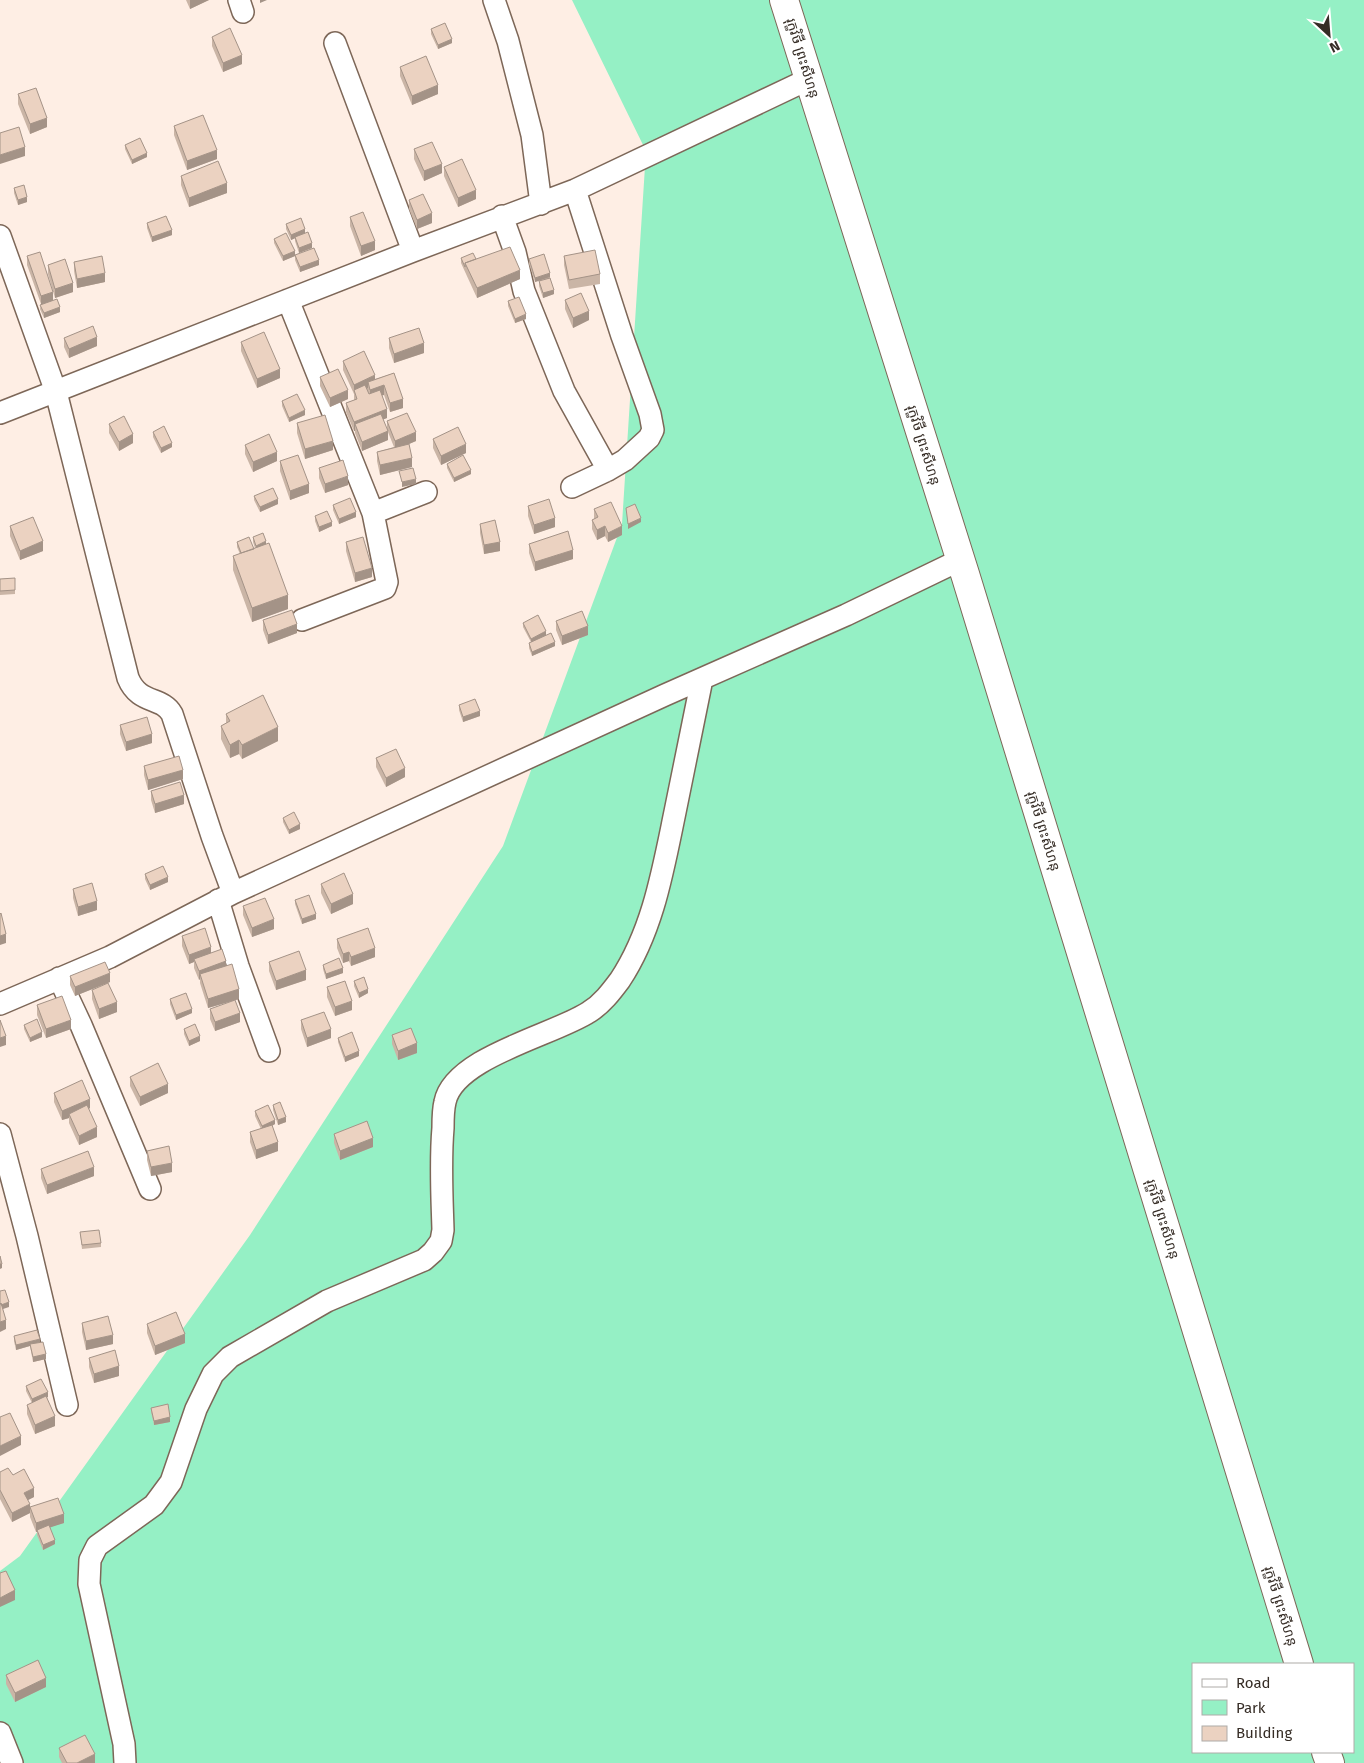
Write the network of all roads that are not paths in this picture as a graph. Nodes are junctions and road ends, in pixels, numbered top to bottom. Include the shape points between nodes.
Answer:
1 (494, 0) edge
2 (784, 0) edge
3 (336, 43) dead end
4 (809, 79) junction
5 (575, 190) junction
6 (541, 204) junction
7 (502, 216) junction
8 (0, 236) edge
9 (413, 251) junction
10 (288, 300) junction
11 (56, 392) junction
12 (0, 413) edge
13 (608, 470) junction
14 (572, 487) dead end
15 (426, 492) dead end
16 (373, 513) junction
17 (960, 560) junction
18 (302, 620) dead end
19 (702, 679) junction
20 (225, 897) junction
21 (60, 978) junction
22 (0, 1004) edge
23 (269, 1051) dead end
24 (0, 1134) edge
25 (150, 1189) dead end
26 (67, 1405) dead end
27 (1299, 1663) edge
28 (0, 1733) edge
29 (12, 1763) edge
30 (126, 1763) edge

1 - 6 street via 532,135
2 - 4 street, រុក្ខវិថី ព្រះសីហនុ
3 - 9 street
4 - 5 street
4 - 17 street, រុក្ខវិថី ព្រះសីហនុ
5 - 6 street
5 - 13 street via 653,425 649,438 625,460
6 - 7 street
7 - 9 street
7 - 13 street via 524,291 564,391
8 - 11 street
9 - 10 street
10 - 11 street
10 - 16 street
11 - 12 street
11 - 20 street via 128,678 139,694 166,707 172,714 212,836
13 - 14 street
15 - 16 street
16 - 18 street via 387,582 385,588
17 - 19 street
17 - 27 street, រុក្ខវិថី ព្រះសីហនុ
19 - 20 street
19 - 30 street via 659,888 634,957 613,990 588,1013 491,1056 466,1072 450,1089 445,1100 441,1153 441,1241 424,1260 328,1301 230,1357 213,1374 196,1409 171,1482 154,1504 97,1546 90,1560 89,1584
20 - 21 street via 110,957
20 - 23 street via 238,966
21 - 22 street
21 - 25 street
24 - 26 street
28 - 29 street

